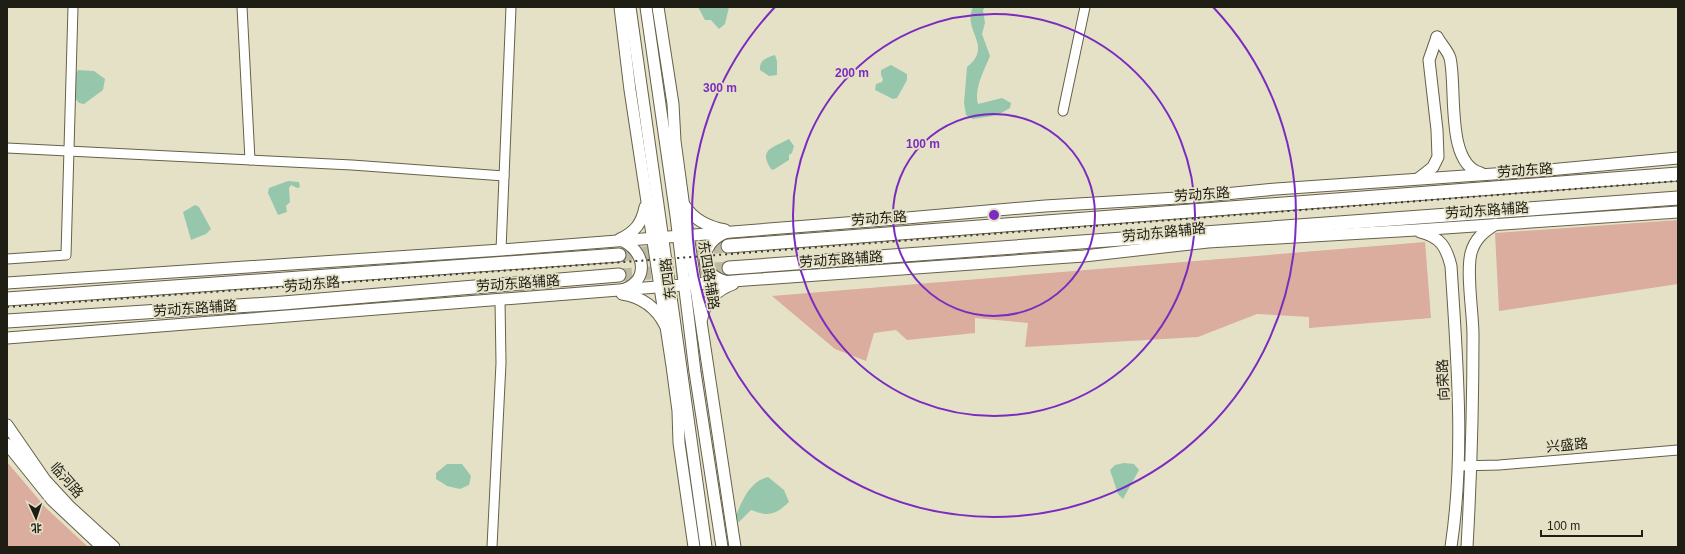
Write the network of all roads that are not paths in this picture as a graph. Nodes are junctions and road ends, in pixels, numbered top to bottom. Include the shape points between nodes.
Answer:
1 (73, 7) edge
2 (242, 7) edge
3 (511, 7) edge
4 (620, 7) edge
5 (630, 7) edge
6 (646, 7) edge
7 (658, 7) edge
8 (1085, 7) edge
9 (632, 20) junction
10 (628, 72) junction
11 (1063, 111) dead end
12 (674, 113) junction
13 (7, 148) edge
14 (69, 151) junction
15 (1678, 158) edge
16 (668, 159) junction
17 (250, 160) junction
18 (1484, 174) junction
19 (1678, 174) edge
20 (504, 176) junction
21 (670, 177) junction
22 (1418, 178) junction
23 (645, 197) junction
24 (1678, 198) edge
25 (684, 204) junction
26 (1678, 212) edge
27 (1497, 224) junction
28 (1416, 230) junction
29 (732, 232) junction
30 (683, 236) junction
31 (658, 238) junction
32 (621, 240) junction
33 (610, 241) junction
34 (728, 246) tunnel mouth
35 (502, 250) junction
36 (618, 255) tunnel mouth
37 (7, 259) edge
38 (729, 268) tunnel mouth
39 (620, 275) tunnel mouth
40 (744, 281) junction
41 (728, 282) junction
42 (7, 283) edge
43 (696, 284) junction
44 (684, 286) junction
45 (665, 287) junction
46 (620, 291) junction
47 (604, 292) junction
48 (7, 298) edge
49 (500, 300) junction
50 (688, 319) junction
51 (7, 321) edge
52 (701, 323) junction
53 (670, 324) junction
54 (7, 338) edge
55 (709, 376) junction
56 (683, 388) junction
57 (704, 422) junction
58 (7, 424) edge
59 (679, 431) junction
60 (7, 444) edge
61 (1678, 444) edge
62 (1678, 450) edge
63 (1458, 463) junction
64 (1472, 463) junction
65 (102, 547) edge
66 (114, 547) edge
67 (492, 547) edge
68 (694, 547) edge
69 (706, 547) edge
70 (722, 547) edge
71 (735, 547) edge
72 (1451, 547) edge
73 (1467, 547) edge

1 - 14 street
2 - 17 street
3 - 20 street
4 - 10 main road
5 - 9 main road, 东四路
6 - 16 main road, 东四路
7 - 12 main road, 东四路辅路
8 - 11 street
9 - 10 main road
9 - 31 main road, 东四路
10 - 23 main road
12 - 16 main road
12 - 25 main road, 东四路辅路
13 - 14 street
14 - 17 street
14 - 37 street via 66,255
15 - 18 main road
16 - 21 main road, 东四路
17 - 20 street
18 - 22 main road
18 - 22 main road via 1471,169 1460,152 1450,57 1437,37 1428,60 1438,157 1433,167
19 - 34 highway, 劳动东路
20 - 35 street
21 - 25 main road
21 - 30 main road, 东四路
22 - 29 main road
23 - 31 main road
23 - 33 main road via 643,215 637,227 626,236
24 - 38 highway
25 - 29 main road via 690,214 706,224
25 - 30 main road, 东四路辅路
26 - 27 main road, 劳动东路辅路
27 - 28 main road, 劳动东路辅路
27 - 64 main road, 向荣路 via 1480,235 1471,254
28 - 40 main road, 劳动东路辅路 via 1208,242 1084,256
28 - 63 main road, 向荣路 via 1440,242 1449,256 1451,266 1459,383
29 - 30 main road
29 - 41 main road via 715,239 706,250 710,272 713,276
30 - 31 main road
30 - 43 main road, 东四路辅路
30 - 44 main road, 东四路
31 - 32 main road
31 - 45 main road, 东四路
32 - 33 main road
32 - 46 main road via 635,249 641,258 642,267 631,286
33 - 35 main road
35 - 42 main road
36 - 48 highway, 劳动东路
39 - 51 highway, 劳动东路 via 283,303
40 - 41 main road, 劳动东路辅路
40 - 52 main road via 717,292 706,305
41 - 43 main road, 劳动东路辅路
43 - 44 main road, 劳动东路辅路
43 - 52 main road, 东四路辅路
44 - 45 main road, 劳动东路辅路
44 - 50 main road, 东四路
45 - 46 main road, 劳动东路辅路
45 - 53 main road, 东四路
46 - 47 main road, 劳动东路辅路
47 - 49 main road, 劳动东路辅路
47 - 53 main road via 639,298
49 - 54 main road, 劳动东路辅路
49 - 67 street via 501,363
50 - 53 main road via 684,312 678,310
50 - 57 main road, 东四路
52 - 55 main road, 东四路辅路
53 - 56 main road, 东四路 via 679,358
53 - 59 main road
55 - 57 main road
55 - 71 main road, 东四路辅路
56 - 59 main road
56 - 69 main road, 东四路
57 - 70 main road, 东四路
58 - 66 main road, 临河路 via 45,480
59 - 68 main road
60 - 65 main road, 临河路 via 52,500
61 - 64 street, 兴盛路
62 - 64 street, 兴盛路
63 - 64 street, 兴盛路
63 - 72 main road, 向荣路
64 - 73 main road, 向荣路

